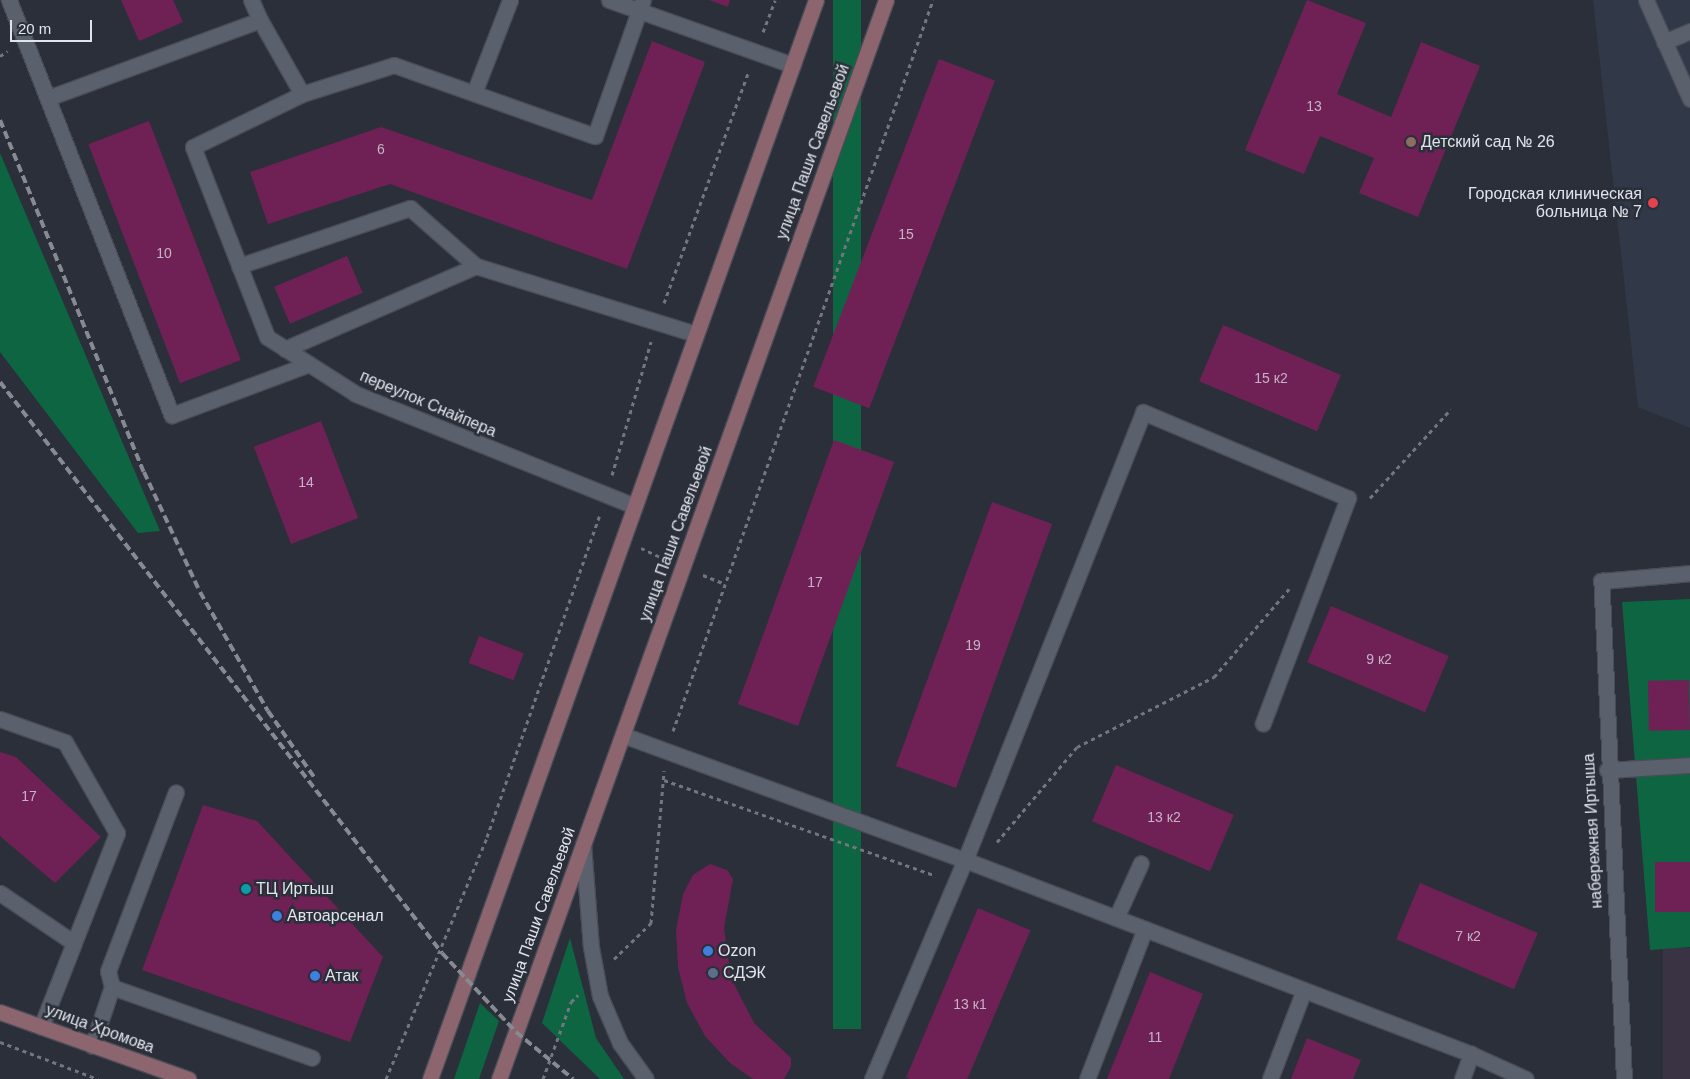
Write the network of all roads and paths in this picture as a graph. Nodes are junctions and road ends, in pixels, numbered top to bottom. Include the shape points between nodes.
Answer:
1 (10, 0) edge
2 (251, 0) edge
3 (510, 0) edge
4 (610, 0) edge
5 (775, 0) edge
6 (816, 0) edge
7 (886, 0) edge
8 (933, 0) edge
9 (1646, 0) edge
10 (641, 5) edge
11 (260, 20) junction
12 (1690, 31) edge
13 (1664, 42) junction
14 (756, 50) junction
15 (793, 64) junction
16 (474, 93) junction
17 (302, 94) junction
18 (48, 98) junction
19 (1690, 99) edge
20 (239, 266) junction
21 (476, 266) junction
22 (657, 321) junction
23 (696, 334) junction
24 (285, 349) junction
25 (309, 364) junction
26 (1451, 409) dead end
27 (606, 496) junction
28 (1366, 502) dead end
29 (634, 506) junction
30 (595, 529) junction
31 (622, 540) junction
32 (683, 566) junction
33 (1690, 573) edge
34 (1295, 582) dead end
35 (725, 584) junction
36 (0, 718) edge
37 (1263, 723) dead end
38 (623, 735) junction
39 (666, 751) junction
40 (1690, 765) edge
41 (1607, 770) junction
42 (664, 780) junction
43 (176, 792) dead end
44 (583, 844) junction
45 (971, 862) junction
46 (1141, 862) dead end
47 (955, 883) junction
48 (0, 893) edge
49 (1116, 918) junction
50 (1145, 929) junction
51 (74, 944) junction
52 (595, 977) junction
53 (112, 987) junction
54 (1304, 990) junction
55 (0, 1012) edge
56 (41, 1027) junction
57 (0, 1042) edge
58 (92, 1046) junction
59 (1471, 1054) junction
60 (312, 1058) dead end
61 (98, 1079) edge
62 (188, 1079) edge
63 (386, 1079) edge
64 (430, 1079) edge
65 (499, 1079) edge
66 (543, 1079) edge
67 (646, 1079) edge
68 (872, 1079) edge
69 (1087, 1079) edge
70 (1270, 1079) edge
71 (1462, 1079) edge
72 (1526, 1079) edge
73 (1624, 1079) edge

1 - 18 street
2 - 11 street
3 - 16 street
4 - 10 street
5 - 14 path
6 - 15 main road
7 - 32 main road, улица Паши Савельевой
8 - 35 path
9 - 13 street
10 - 14 street
10 - 16 street via 595,136
11 - 17 street
11 - 18 street
12 - 13 street
13 - 19 street
14 - 15 street
14 - 22 path
15 - 23 main road
16 - 17 street via 394,65
17 - 20 street, переулок Снайпера via 193,147
18 - 25 street via 172,415
20 - 21 street via 410,208
20 - 24 street, переулок Снайпера via 267,338
21 - 22 street
21 - 24 street
22 - 23 street
22 - 27 path
23 - 29 main road
24 - 25 street, переулок Снайпера
25 - 27 street, переулок Снайпера via 356,394
26 - 28 path
27 - 29 street, переулок Снайпера
27 - 30 path
29 - 31 main road
30 - 31 path
30 - 63 path via 487,837
31 - 32 path
31 - 64 main road
32 - 35 path
32 - 38 main road, улица Паши Савельевой
33 - 41 street, набережная Иртыша via 1601,581
34 - 45 path via 1214,678 1077,747
35 - 39 path
36 - 51 street via 65,742 117,833
37 - 45 street via 1348,498 1144,412
38 - 39 street
38 - 44 main road, улица Паши Савельевой
39 - 42 path
39 - 45 street
40 - 41 street
41 - 73 street, набережная Иртыша
42 - 47 path
42 - 52 path via 651,923
43 - 53 street via 108,971
44 - 52 street
44 - 65 main road, улица Паши Савельевой
45 - 47 street
45 - 49 street
46 - 49 street
47 - 68 street
48 - 51 street
49 - 50 street
50 - 54 street
50 - 69 street
51 - 56 street
52 - 66 path via 571,1002
52 - 67 street via 608,1020
53 - 58 street
53 - 60 street
54 - 59 street
54 - 70 street
55 - 56 main road, улица Хромова
56 - 58 main road, улица Хромова
57 - 61 path
58 - 62 main road, улица Хромова
59 - 71 street
59 - 72 street

